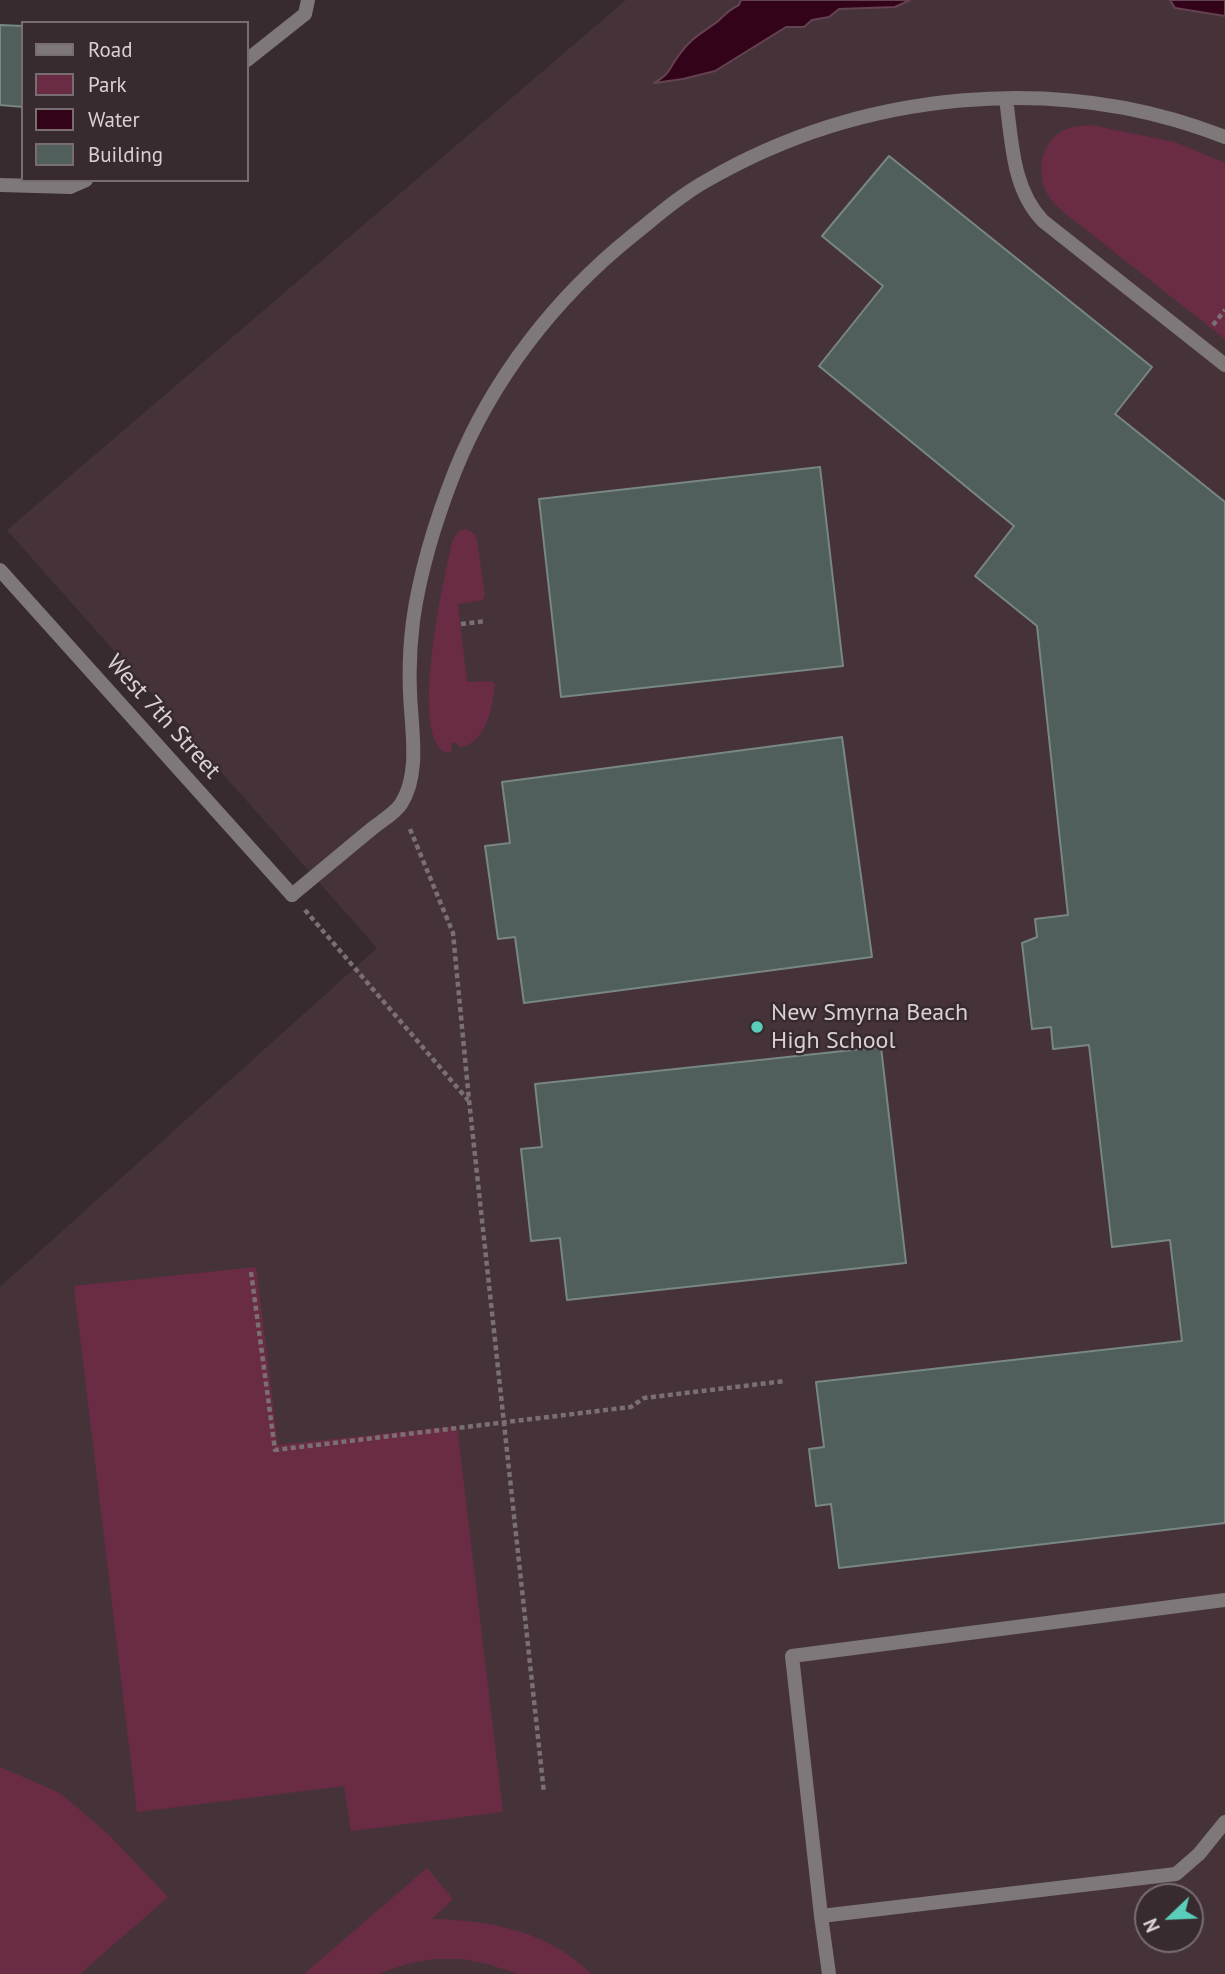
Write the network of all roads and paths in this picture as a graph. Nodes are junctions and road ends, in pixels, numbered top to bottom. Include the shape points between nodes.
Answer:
1 (309, 0) edge
2 (248, 59) edge
3 (1006, 99) junction
4 (1225, 137) edge
5 (81, 182) edge
6 (0, 185) edge
7 (1225, 310) edge
8 (1213, 326) dead end
9 (1225, 365) edge
10 (0, 570) edge
11 (486, 621) dead end
12 (461, 624) dead end
13 (401, 805) junction
14 (292, 895) junction
15 (469, 1100) junction
16 (251, 1272) dead end
17 (785, 1381) dead end
18 (505, 1422) junction
19 (1225, 1600) edge
20 (544, 1793) dead end
21 (1225, 1822) edge
22 (821, 1916) junction
23 (829, 1974) edge

1 - 2 street via 305,15
3 - 4 street via 1068,100 1140,110
3 - 9 street via 1018,177 1032,210
3 - 13 street via 930,103 887,111 834,124 746,159 678,199 603,260 558,305 531,338 477,424 430,544 413,621 413,753 410,782
5 - 6 street via 70,187
7 - 8 path
10 - 14 street, West 7th Street
11 - 12 path
13 - 14 street
13 - 15 path via 453,933
14 - 15 path
15 - 18 path
16 - 18 path via 275,1450
17 - 18 path via 644,1398 631,1407
18 - 20 path
19 - 22 street via 792,1656
21 - 22 street via 1176,1874
22 - 23 street

